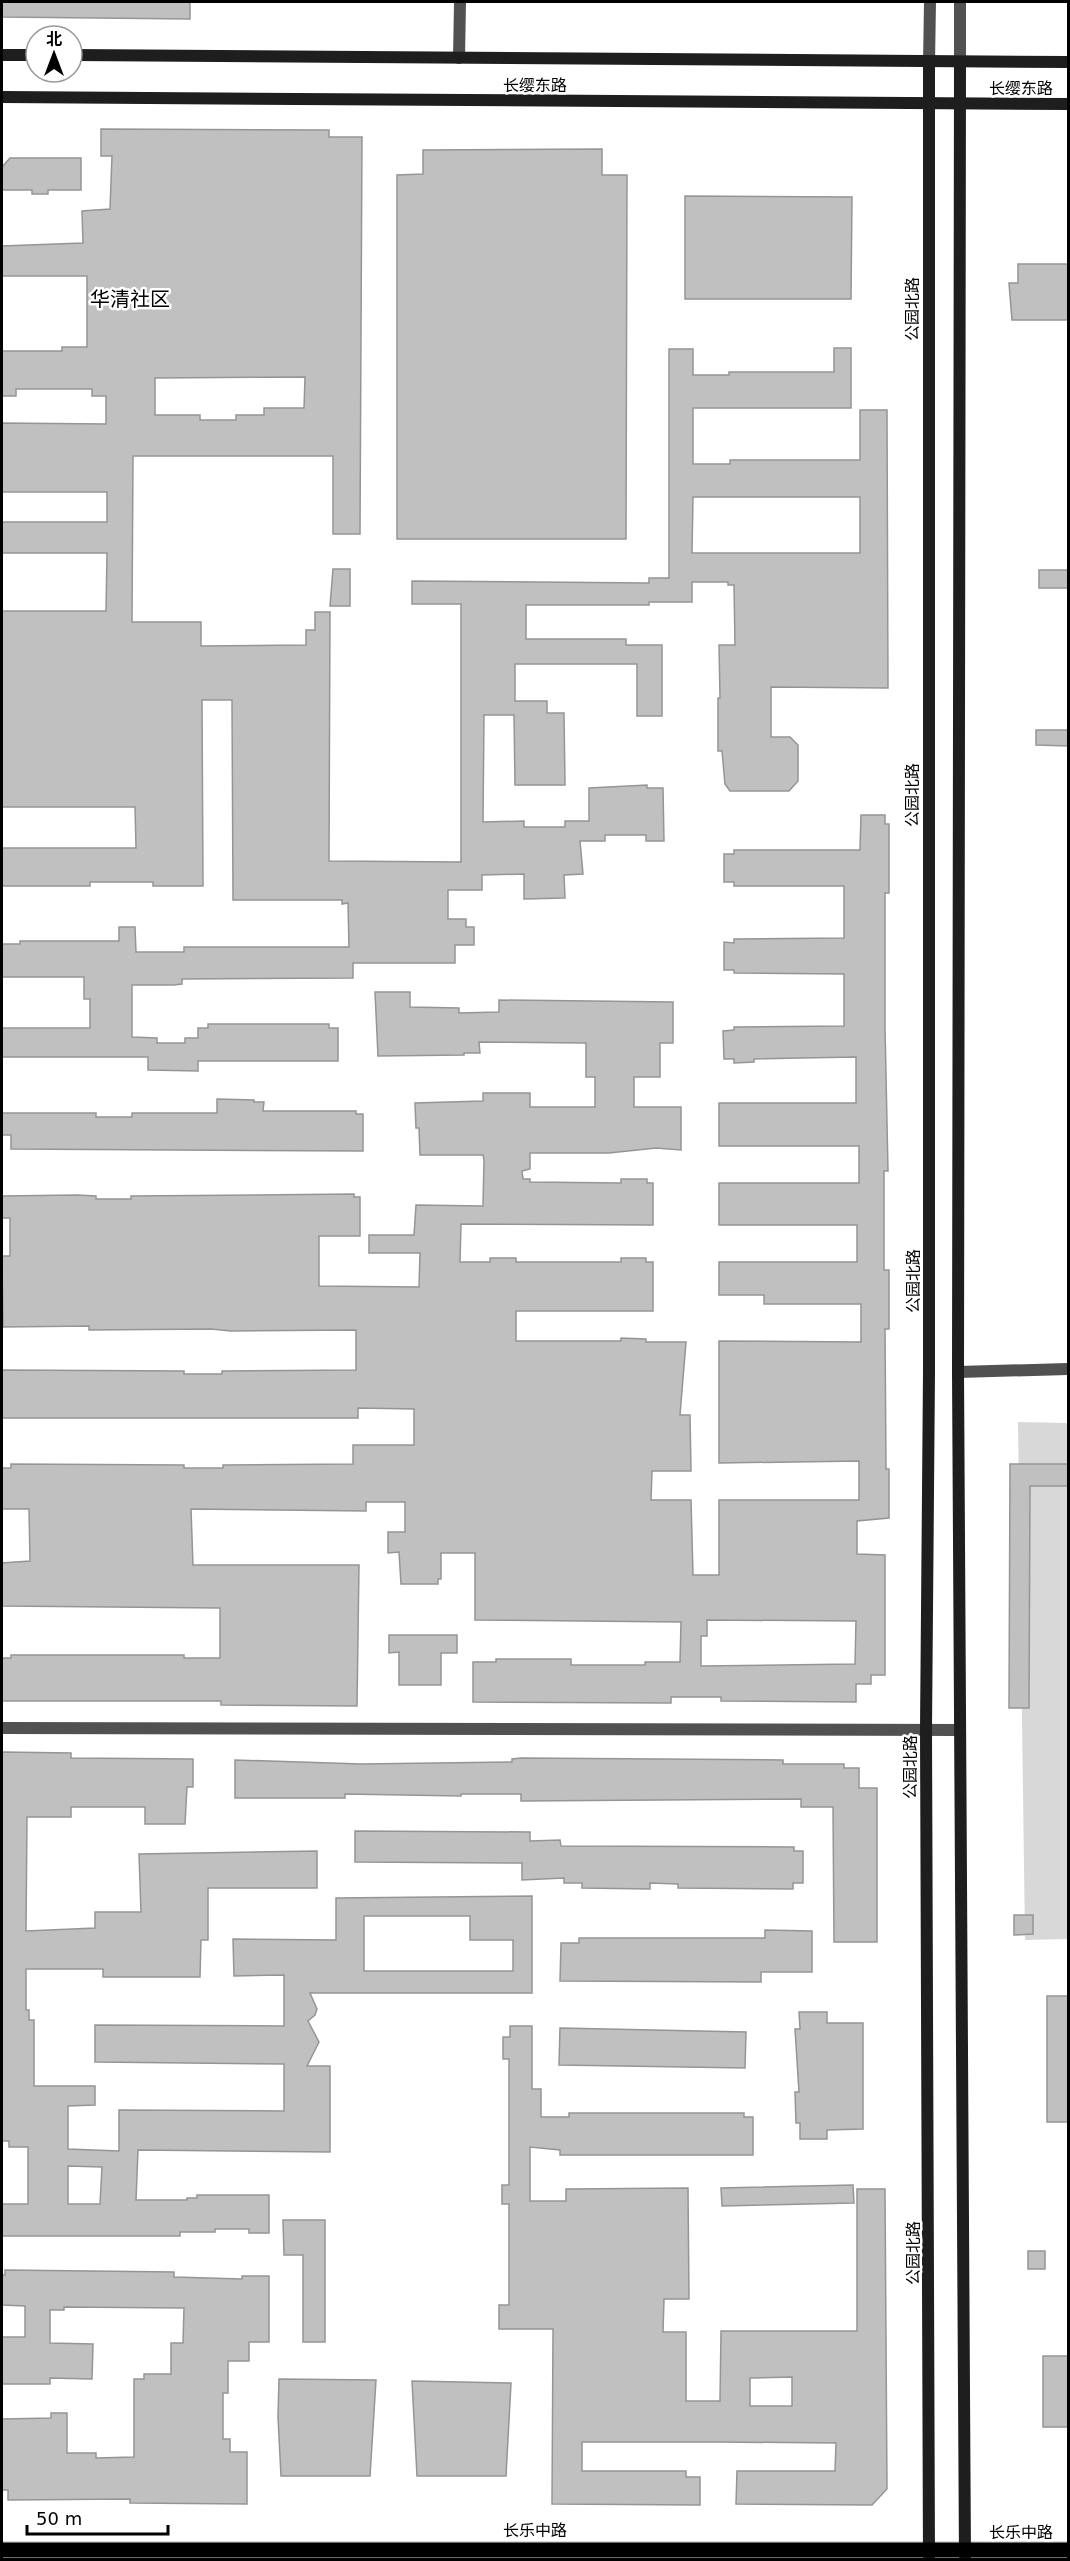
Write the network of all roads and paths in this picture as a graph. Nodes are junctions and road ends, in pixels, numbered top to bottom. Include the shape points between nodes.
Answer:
1 (460, 2) edge
2 (930, 2) edge
3 (960, 2) edge
4 (2, 55) edge
5 (24, 55) edge
6 (84, 55) edge
7 (459, 58) junction
8 (960, 62) junction
9 (1068, 62) edge
10 (929, 63) junction
11 (2, 97) edge
12 (928, 104) junction
13 (1068, 104) edge
14 (960, 105) junction
15 (1068, 1369) edge
16 (958, 1372) junction
17 (2, 1728) edge
18 (926, 1730) junction
19 (960, 1730) junction
20 (2, 2550) edge
21 (1068, 2550) edge
22 (929, 2554) edge
23 (965, 2555) edge

1 - 7 street
2 - 10 street, 公园北路
3 - 8 street
4 - 5 main road
6 - 7 main road, 长缨东路
7 - 10 main road, 长缨东路
8 - 9 main road, 长缨东路
8 - 10 main road, 长缨东路
8 - 14 main road
10 - 12 main road, 公园北路
11 - 12 main road, 长缨东路
12 - 14 main road, 长缨东路
12 - 18 main road, 公园北路
13 - 14 main road, 长缨东路
14 - 16 main road
15 - 16 street
16 - 19 main road
17 - 18 street
18 - 19 street
18 - 22 main road, 公园北路
19 - 23 main road
20 - 22 main road, 长乐中路
21 - 23 main road, 长乐中路
22 - 23 main road, 长乐中路

